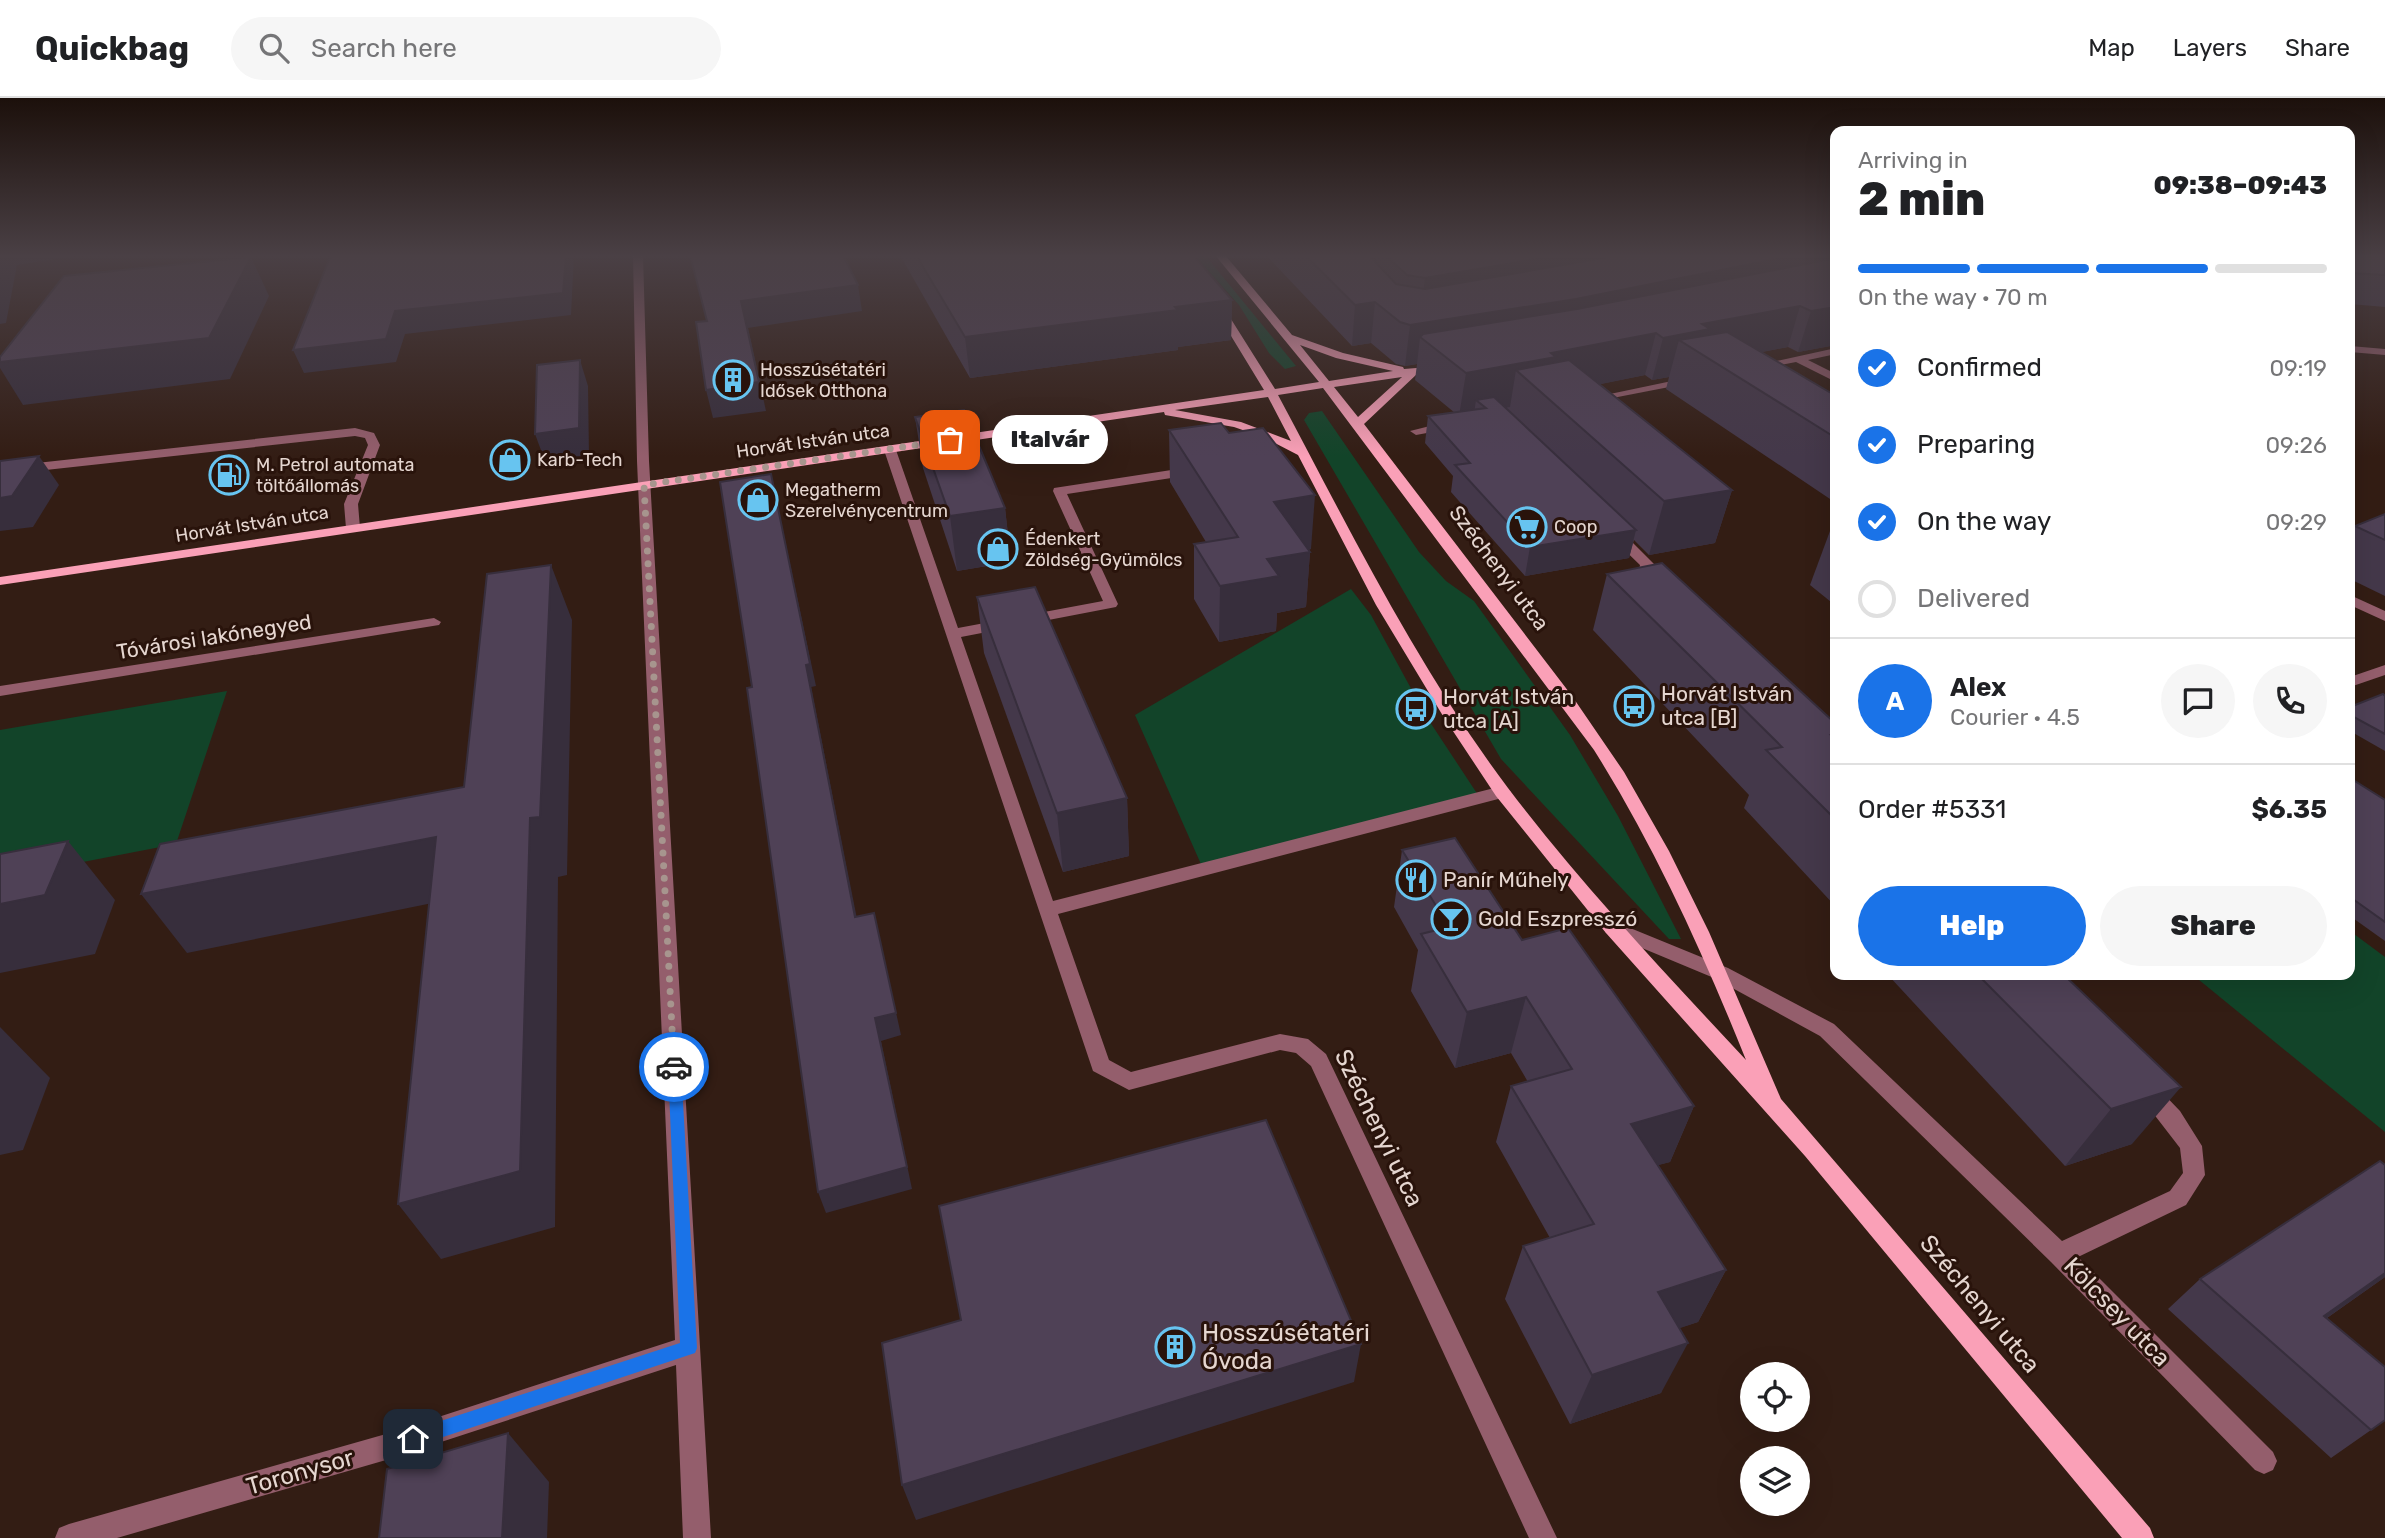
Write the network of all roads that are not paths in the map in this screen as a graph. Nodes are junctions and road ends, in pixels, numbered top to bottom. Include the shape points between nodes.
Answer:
1 (640, 322) edge
2 (1227, 322) edge
3 (1278, 322) edge
4 (1292, 338) junction
5 (2355, 349) edge
6 (1830, 352) edge
7 (2385, 352) edge
8 (1798, 359) junction
9 (1453, 365) edge
10 (1744, 369) edge
11 (1415, 371) junction
12 (1830, 376) edge
13 (1703, 377) edge
14 (1326, 384) junction
15 (1271, 392) junction
16 (1581, 401) edge
17 (1148, 410) junction
18 (1358, 423) junction
19 (1463, 424) edge
20 (1416, 431) dead end
21 (890, 450) junction
22 (1301, 452) junction
23 (1205, 469) edge
24 (0, 471) edge
25 (644, 485) junction
26 (1599, 518) edge
27 (353, 528) junction
28 (0, 581) edge
29 (2355, 602) edge
30 (1648, 603) edge
31 (2385, 617) edge
32 (434, 622) dead end
33 (952, 634) junction
34 (2385, 670) edge
35 (2355, 679) edge
36 (0, 691) edge
37 (1502, 792) junction
38 (1046, 910) junction
39 (1613, 928) junction
40 (1721, 973) junction
41 (2130, 1073) edge
42 (1775, 1108) junction
43 (2059, 1254) junction
44 (689, 1348) junction
45 (2264, 1461) dead end
46 (69, 1538) edge
47 (697, 1538) edge
48 (1543, 1538) edge
49 (2140, 1538) edge

1 - 25 street
2 - 15 main road, Széchenyi utca
3 - 4 main road, Széchenyi utca
4 - 11 main road via 1340,356
4 - 14 main road, Széchenyi utca
5 - 7 street
6 - 8 street
8 - 10 street
8 - 12 street
9 - 11 main road, Horvát István utca
11 - 14 main road, Horvát István utca
11 - 18 main road
13 - 16 street
14 - 15 main road, Horvát István utca
14 - 18 main road, Széchenyi utca
15 - 17 main road, Horvát István utca
15 - 22 main road, Széchenyi utca
17 - 21 main road, Horvát István utca
17 - 22 main road via 1242,423
18 - 40 main road, Széchenyi utca via 1614,769
19 - 20 street
21 - 25 main road, Horvát István utca
21 - 33 street, Széchenyi utca
22 - 37 main road, Széchenyi utca via 1383,604
23 - 33 street via 1059,491 1111,604
24 - 27 street via 355,432 370,436 374,445 351,504
25 - 27 main road, Horvát István utca
25 - 44 street
26 - 30 street via 1647,564 1642,584
27 - 28 main road, Horvát István utca
29 - 31 street
32 - 36 street, Tóvárosi lakónegyed
33 - 38 street, Széchenyi utca
34 - 35 street
37 - 38 street
37 - 39 main road, Széchenyi utca
38 - 48 street, Széchenyi utca via 1100,1065 1129,1081 1280,1042 1301,1045 1319,1060
39 - 40 street, Széchenyi utca
39 - 42 main road, Széchenyi utca
40 - 42 main road, Széchenyi utca
40 - 43 street, Széchenyi utca via 1827,1030
41 - 43 street, Kölcsey utca via 2191,1146 2194,1175 2178,1198
42 - 49 main road, Széchenyi utca
43 - 45 street, Kölcsey utca
44 - 46 street, Toronysor via 386,1447
44 - 47 street

